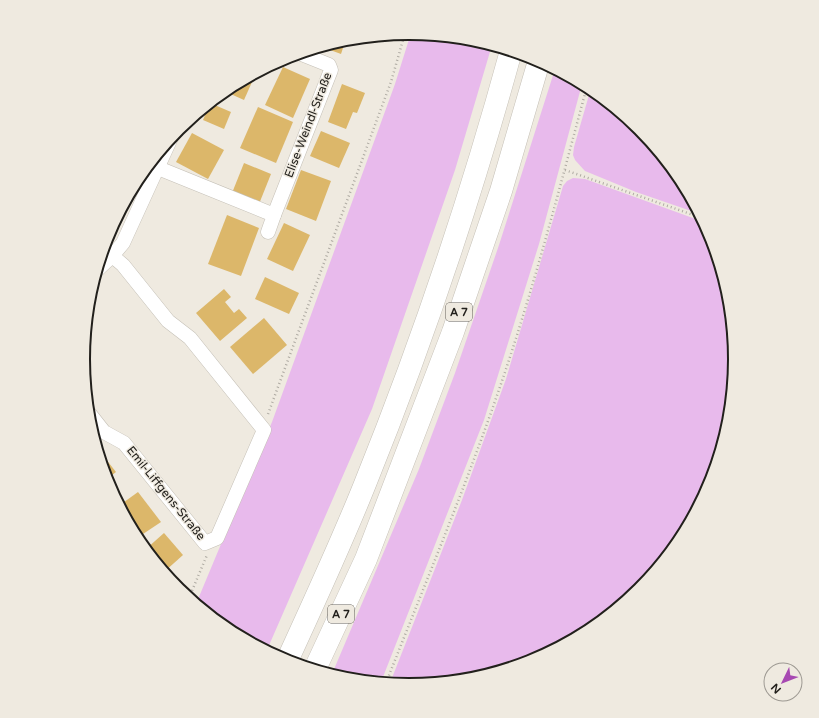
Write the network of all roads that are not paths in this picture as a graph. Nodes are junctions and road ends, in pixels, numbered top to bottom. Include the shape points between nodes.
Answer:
1 (509, 56) edge
2 (308, 57) edge
3 (537, 66) edge
4 (163, 158) edge
5 (158, 168) junction
6 (274, 215) junction
7 (268, 232) dead end
8 (108, 253) edge
9 (98, 424) edge
10 (290, 655) edge
11 (318, 664) edge

1 - 10 highway, A 7 via 465,203 418,344 365,484
2 - 6 street, Elise-Weindl-Straße via 329,65 331,70
3 - 11 highway, A 7 via 501,192 453,332 366,560
4 - 5 street
5 - 6 street
5 - 8 street via 123,243
6 - 7 street, Elise-Weindl-Straße
8 - 9 street, Emil-Liffgens-Straße via 122,265 168,321 190,338 264,430 217,538 205,543 124,443 104,432

